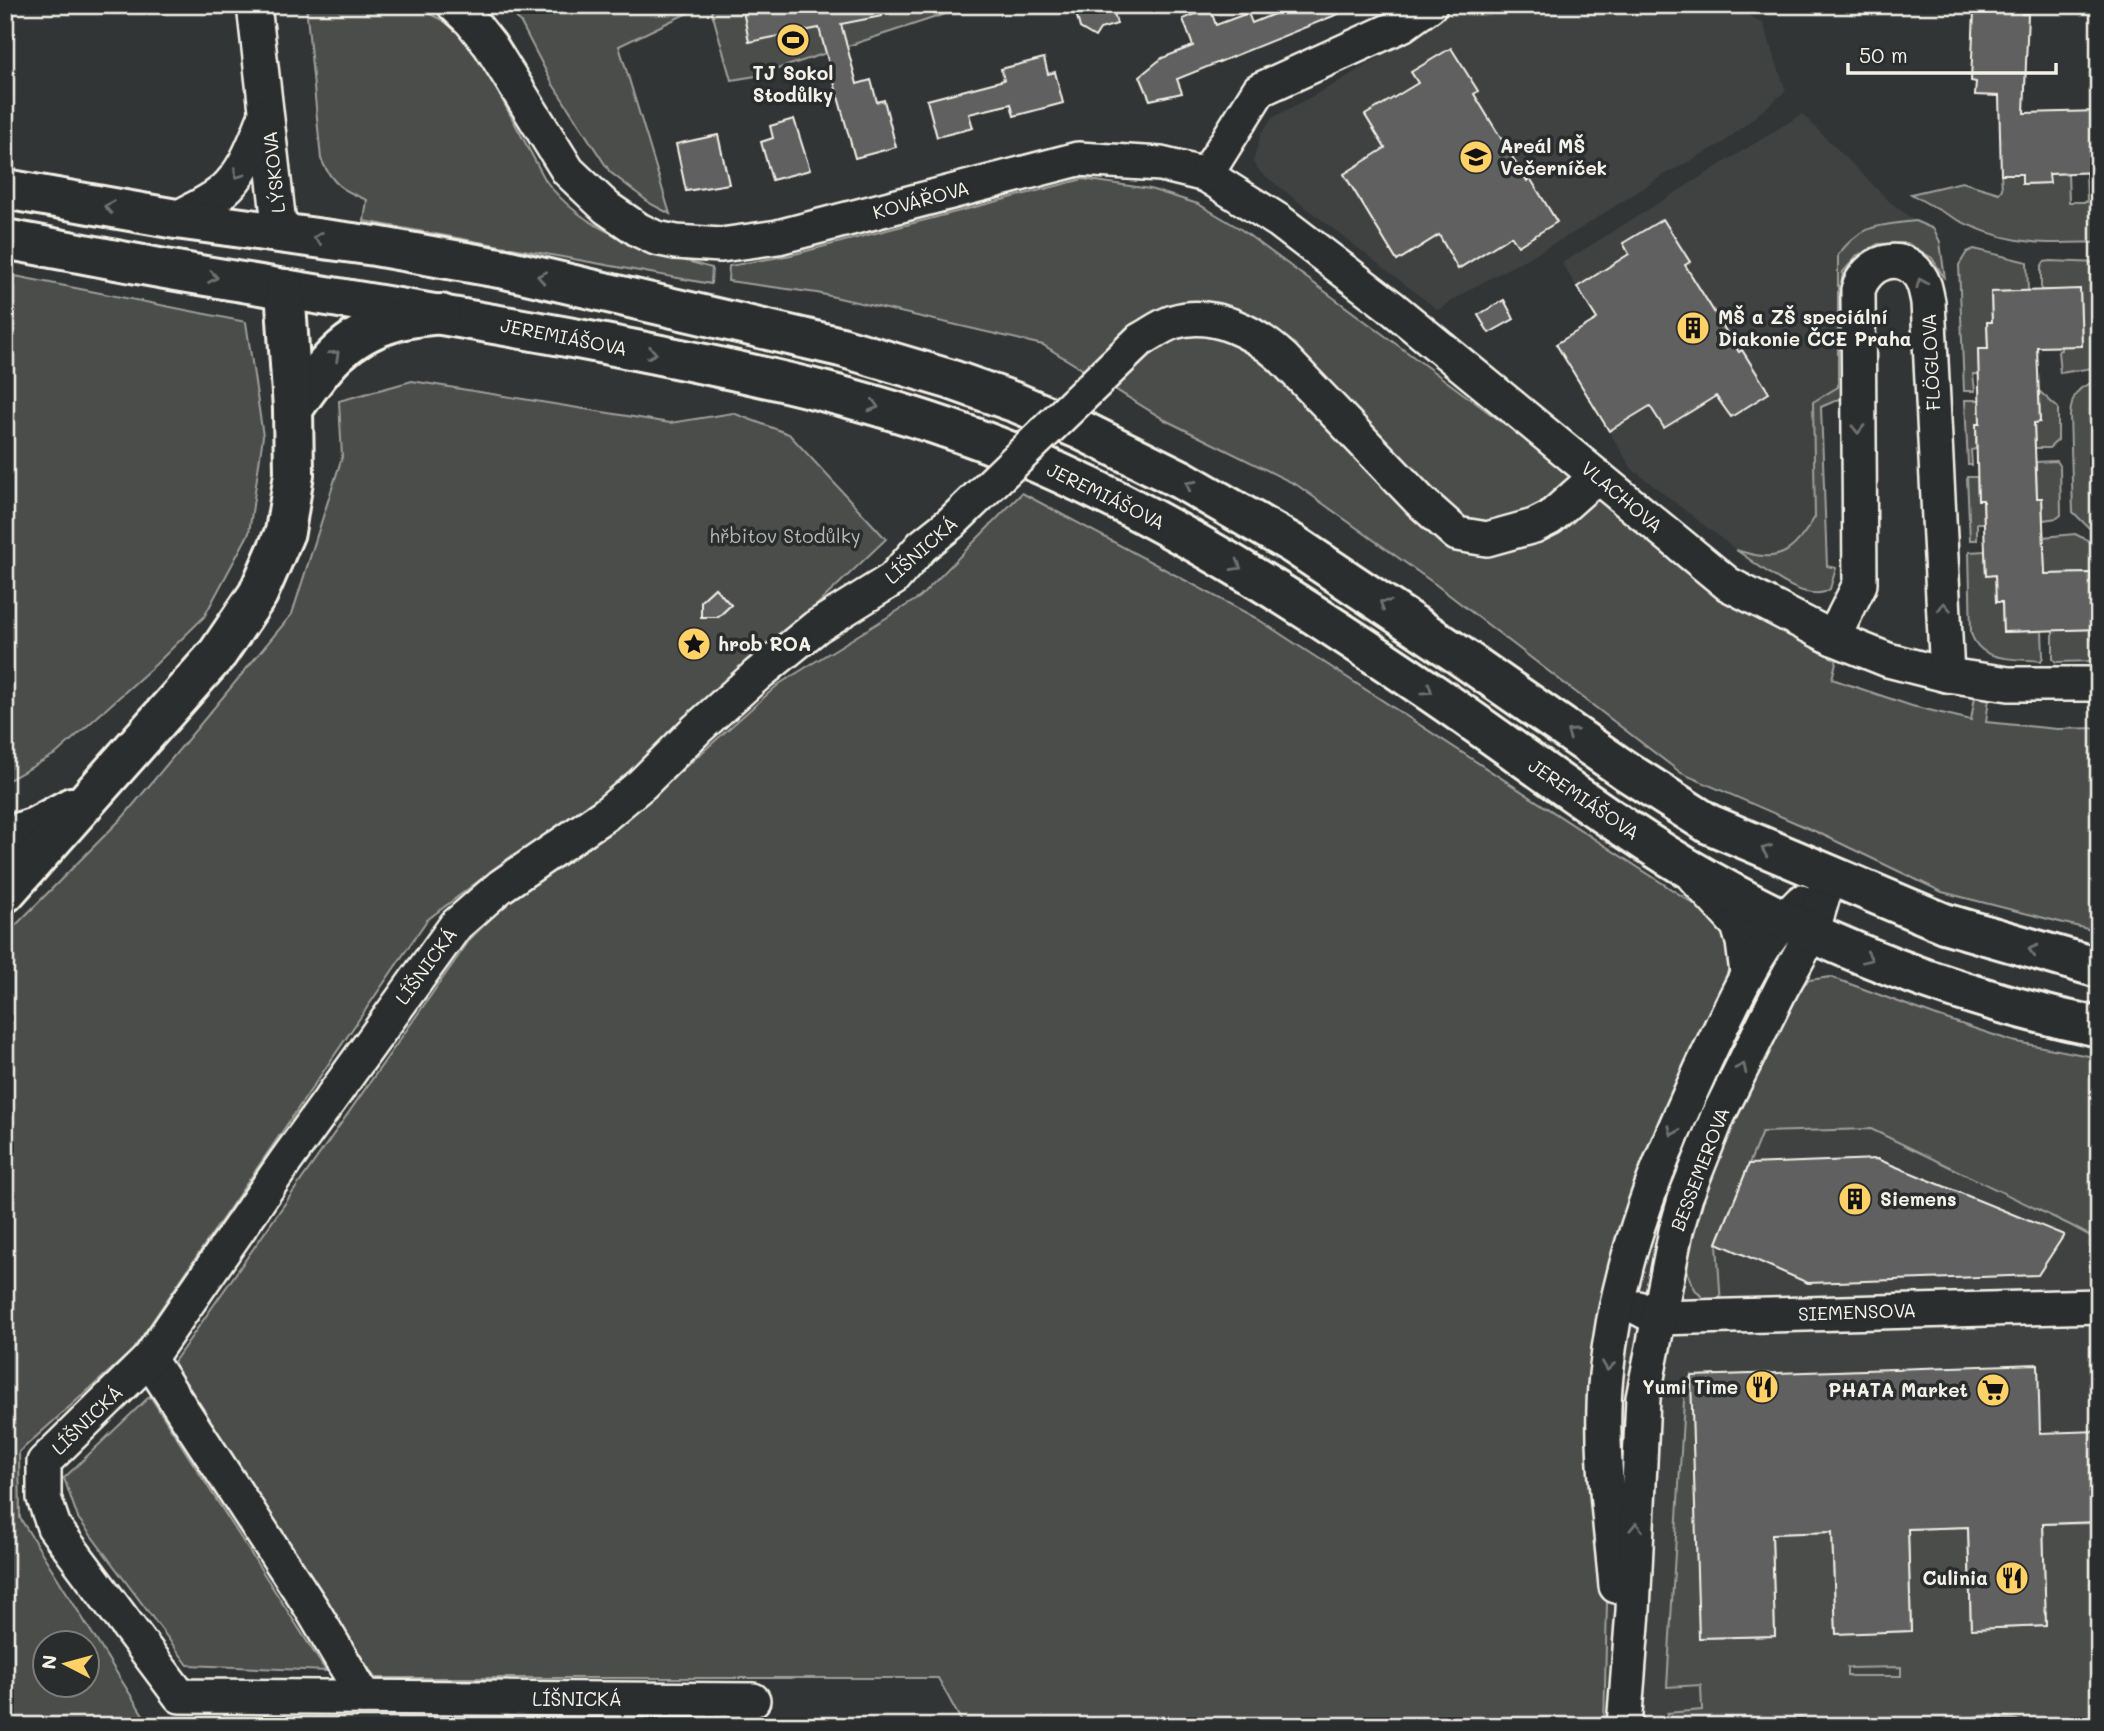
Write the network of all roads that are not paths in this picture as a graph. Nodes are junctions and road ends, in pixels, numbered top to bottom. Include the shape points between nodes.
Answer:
1 (254, 5) edge
2 (454, 5) edge
3 (1430, 5) edge
4 (267, 112) junction
5 (1206, 175) junction
6 (5, 189) edge
7 (176, 219) junction
8 (280, 233) junction
9 (5, 239) edge
10 (285, 289) junction
11 (441, 314) junction
12 (293, 409) junction
13 (1597, 476) junction
14 (1833, 638) junction
15 (1947, 675) junction
16 (2099, 684) edge
17 (105, 782) junction
18 (5, 837) edge
19 (1683, 864) junction
20 (1829, 876) junction
21 (5, 893) edge
22 (1798, 926) junction
23 (2099, 968) edge
24 (1747, 973) junction
25 (2099, 1027) edge
26 (1619, 1299) junction
27 (2099, 1306) edge
28 (1657, 1318) junction
29 (149, 1359) junction
30 (1625, 1693) junction
31 (364, 1697) junction
32 (753, 1700) dead end
33 (1624, 1726) edge

1 - 4 street, LÝSKOVA
2 - 5 street, KOVÁŘOVA via 489,45 568,171 607,208 656,238 721,245 778,237 1078,159 1161,164
3 - 5 street via 1402,25 1259,90
4 -> 7 street, LÝSKOVA via 235,178 222,192
4 - 8 street, LÝSKOVA
5 - 13 street, VLACHOVA via 1279,221 1379,297
7 -> 6 main road
7 - 8 main road
8 - 10 main road
20 -> 8 main road via 1696,817 1293,544 1182,480 1017,403 841,347 718,317 505,269
9 -> 10 main road, JEREMIÁŠOVA
10 - 11 main road, JEREMIÁŠOVA
10 - 12 main road
12 -> 11 main road via 324,365 350,341 392,322
11 -> 19 main road, JEREMIÁŠOVA via 828,393 940,425 1061,473 1157,520 1269,584
12 - 17 main road via 294,474 285,532 258,594 218,653
13 - 14 street, VLACHOVA via 1728,584
13 - 29 street, LÍŠNICKÁ, bridge via 1535,526 1487,540 1464,536 1452,531 1420,501 1263,340 1227,324 1192,320 1175,321 1140,341 922,546 893,579 816,627 606,814 501,886 456,925
14 - 15 street, VLACHOVA via 1888,660
15 -> 14 street, FLÖGLOVA via 1928,302 1919,275 1894,261 1875,265 1857,290 1860,584
15 - 16 street, VLACHOVA via 2009,684
17 - 18 main road via 60,815
17 - 21 main road
19 - 22 main road, JEREMIÁŠOVA
19 - 24 street via 1738,925
20 - 22 street, BESSEMEROVA
23 -> 20 main road via 1944,923
22 - 24 street, BESSEMEROVA
22 -> 25 main road, JEREMIÁŠOVA via 1875,961 1981,999
28 -> 22 street, BESSEMEROVA via 1676,1231 1700,1159 1770,1010
24 -> 26 street, BESSEMEROVA via 1663,1155
26 - 28 street, SIEMENSOVA
26 -> 30 street, BESSEMEROVA via 1606,1375 1604,1440
27 - 28 street, SIEMENSOVA
30 -> 28 street, BESSEMEROVA via 1643,1398
29 - 31 street
29 - 31 street, LÍŠNICKÁ via 44,1462 44,1498 54,1527 180,1696
30 - 33 street, BESSEMEROVA
31 - 32 street, LÍŠNICKÁ

